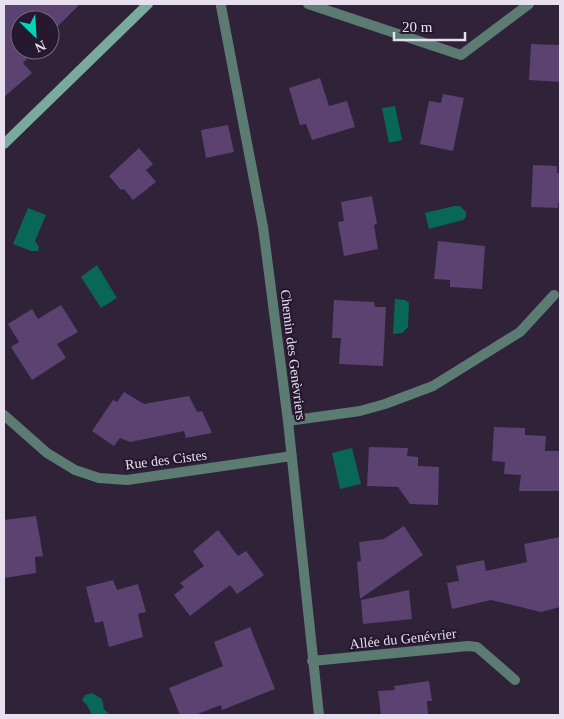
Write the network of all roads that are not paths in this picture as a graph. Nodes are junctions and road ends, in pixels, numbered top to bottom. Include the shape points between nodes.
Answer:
1 (148, 4) edge
2 (222, 4) edge
3 (308, 4) edge
4 (529, 4) edge
5 (4, 144) edge
6 (554, 295) dead end
7 (4, 415) edge
8 (288, 421) junction
9 (292, 456) junction
10 (312, 662) junction
11 (515, 680) dead end
12 (319, 715) edge

1 - 5 street
2 - 8 street, Chemin des Genèvriers via 263,227
3 - 4 street via 460,55
6 - 8 street via 520,332 433,386 360,411
7 - 9 street, Rue des Cistes via 47,453 75,470 99,478 127,480
8 - 9 street, Chemin des Genèvriers
9 - 10 street, Chemin des Genèvriers
10 - 11 street, Allée du Genévrier via 468,646 477,647
10 - 12 street, Chemin des Genèvriers

